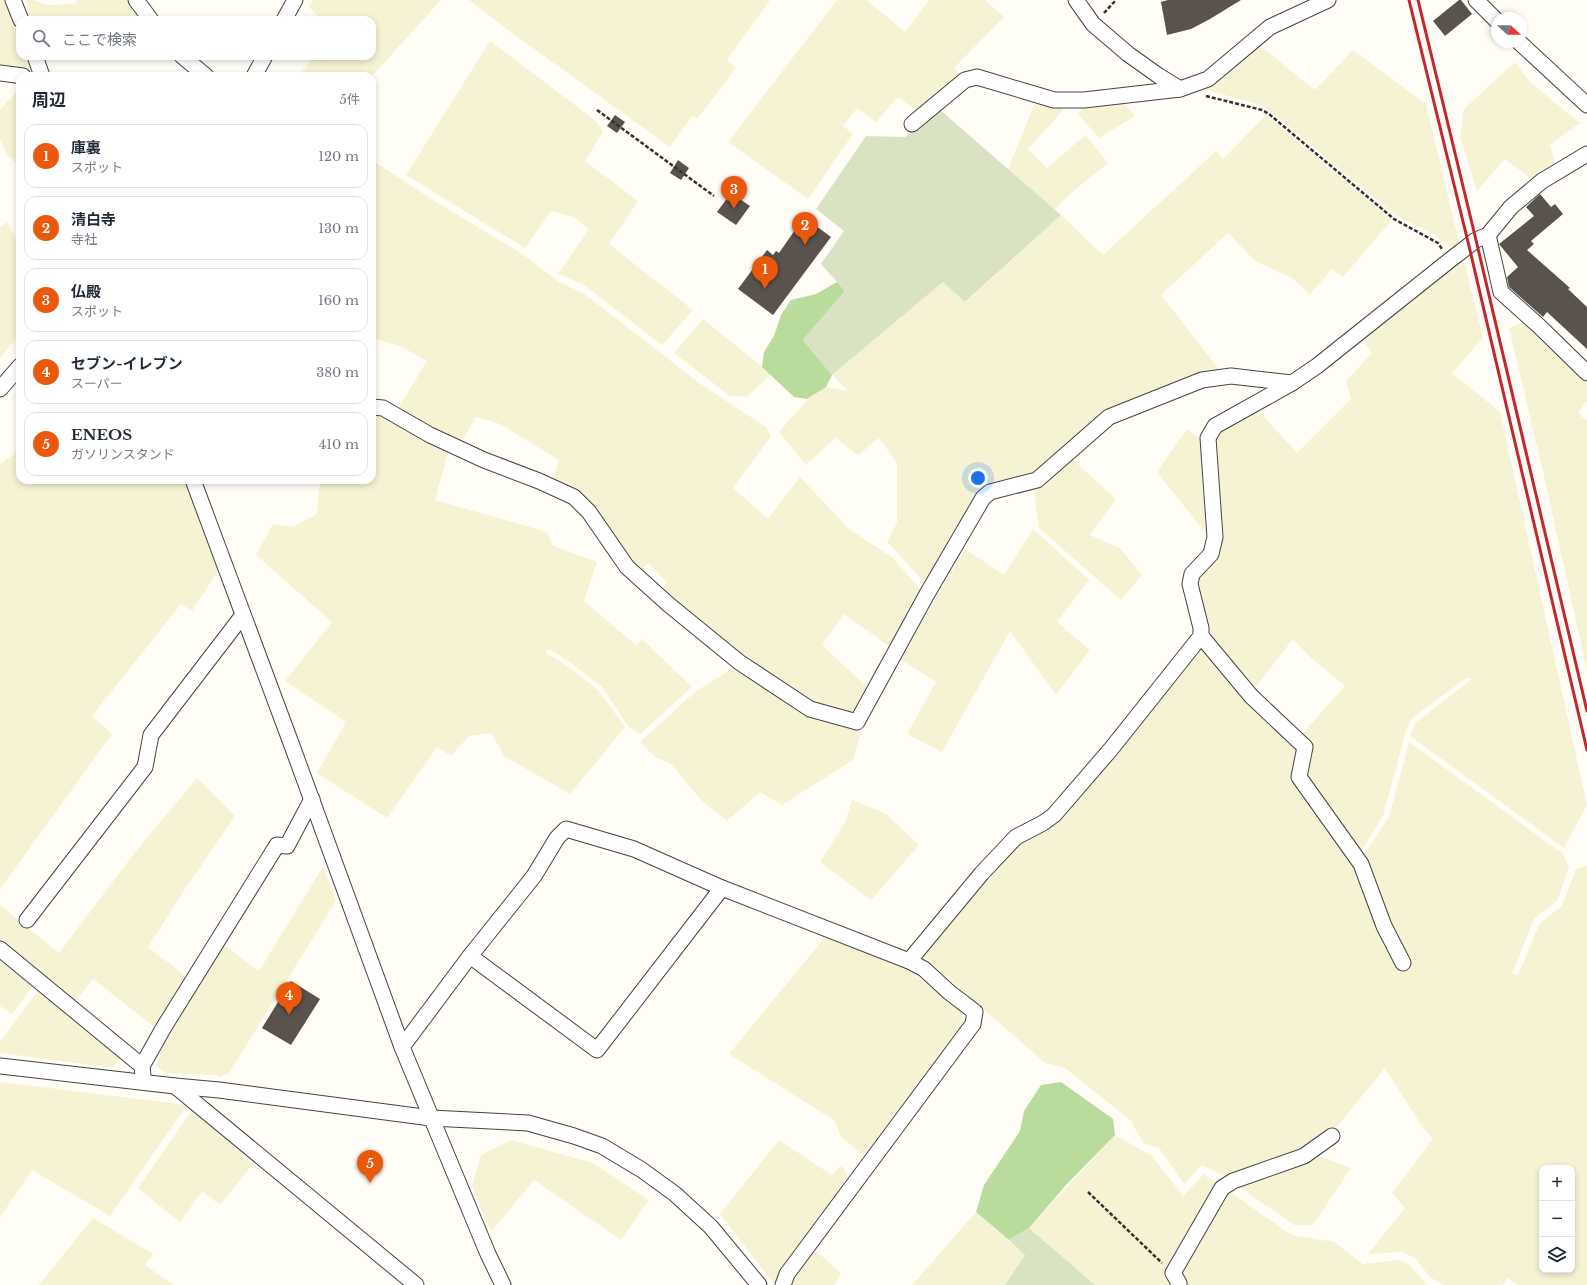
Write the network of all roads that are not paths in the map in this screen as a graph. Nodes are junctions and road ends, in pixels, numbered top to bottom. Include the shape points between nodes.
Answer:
1 (13, 0) edge
2 (136, 0) edge
3 (295, 0) edge
4 (1076, 0) edge
5 (1328, 0) edge
6 (1479, 1) edge
7 (1491, 14) edge
8 (19, 16) edge
9 (148, 16) edge
10 (286, 16) edge
11 (1525, 48) edge
12 (36, 60) edge
13 (187, 60) edge
14 (263, 60) edge
15 (41, 72) edge
16 (201, 72) edge
17 (256, 72) edge
18 (0, 73) edge
19 (16, 75) edge
20 (1180, 89) junction
21 (1587, 105) edge
22 (912, 124) dead end
23 (1587, 154) edge
24 (1488, 234) junction
25 (16, 371) edge
26 (1587, 373) edge
27 (1292, 383) junction
28 (0, 389) edge
29 (376, 407) edge
30 (195, 484) edge
31 (244, 615) junction
32 (1201, 636) junction
33 (312, 799) junction
34 (722, 888) junction
35 (27, 920) dead end
36 (0, 949) edge
37 (470, 956) junction
38 (909, 961) junction
39 (1403, 963) dead end
40 (402, 1047) junction
41 (0, 1066) edge
42 (142, 1066) junction
43 (143, 1083) junction
44 (175, 1086) junction
45 (431, 1118) junction
46 (1332, 1136) dead end
47 (1176, 1279) edge
48 (416, 1285) edge
49 (502, 1285) edge
50 (759, 1285) edge
51 (783, 1285) edge

1 - 8 street
2 - 9 street
3 - 10 street
4 - 20 street via 1093,24 1128,54
5 - 20 street via 1270,27 1208,79
6 - 7 street
11 - 21 street
12 - 15 street
13 - 16 street
14 - 17 street
18 - 19 street
20 - 22 street via 1084,100 1054,100 977,77 965,80
23 - 24 street via 1542,181 1511,207
24 - 26 street via 1501,292
24 - 27 street via 1476,240
25 - 28 street
27 - 29 street via 1231,376 1202,380 1109,417 1037,480 990,492 983,498 927,594 857,722 810,709 739,662 627,567 589,512 574,497 539,480 484,460 430,435 383,408
27 - 32 street via 1215,426 1208,438 1215,537 1211,554 1192,574 1190,584
30 - 31 street
31 - 33 street
31 - 35 street via 151,735 145,767
32 - 38 street via 1111,750 1054,815 1016,837 982,873
32 - 39 street via 1251,696 1305,747 1299,777 1361,864 1384,926
33 - 40 street
33 - 42 street via 287,846 277,845
34 - 37 street via 634,849 566,829 557,838 534,876
34 - 37 street via 597,1050
34 - 38 street
36 - 42 street
37 - 40 street
38 - 51 street via 924,969 975,1012 973,1024 787,1274
40 - 45 street
41 - 43 street
42 - 43 street
43 - 44 street
44 - 45 street
44 - 48 street
45 - 49 street
45 - 50 street via 528,1123 602,1146 675,1194 711,1228
46 - 47 street via 1304,1156 1233,1181 1222,1188

